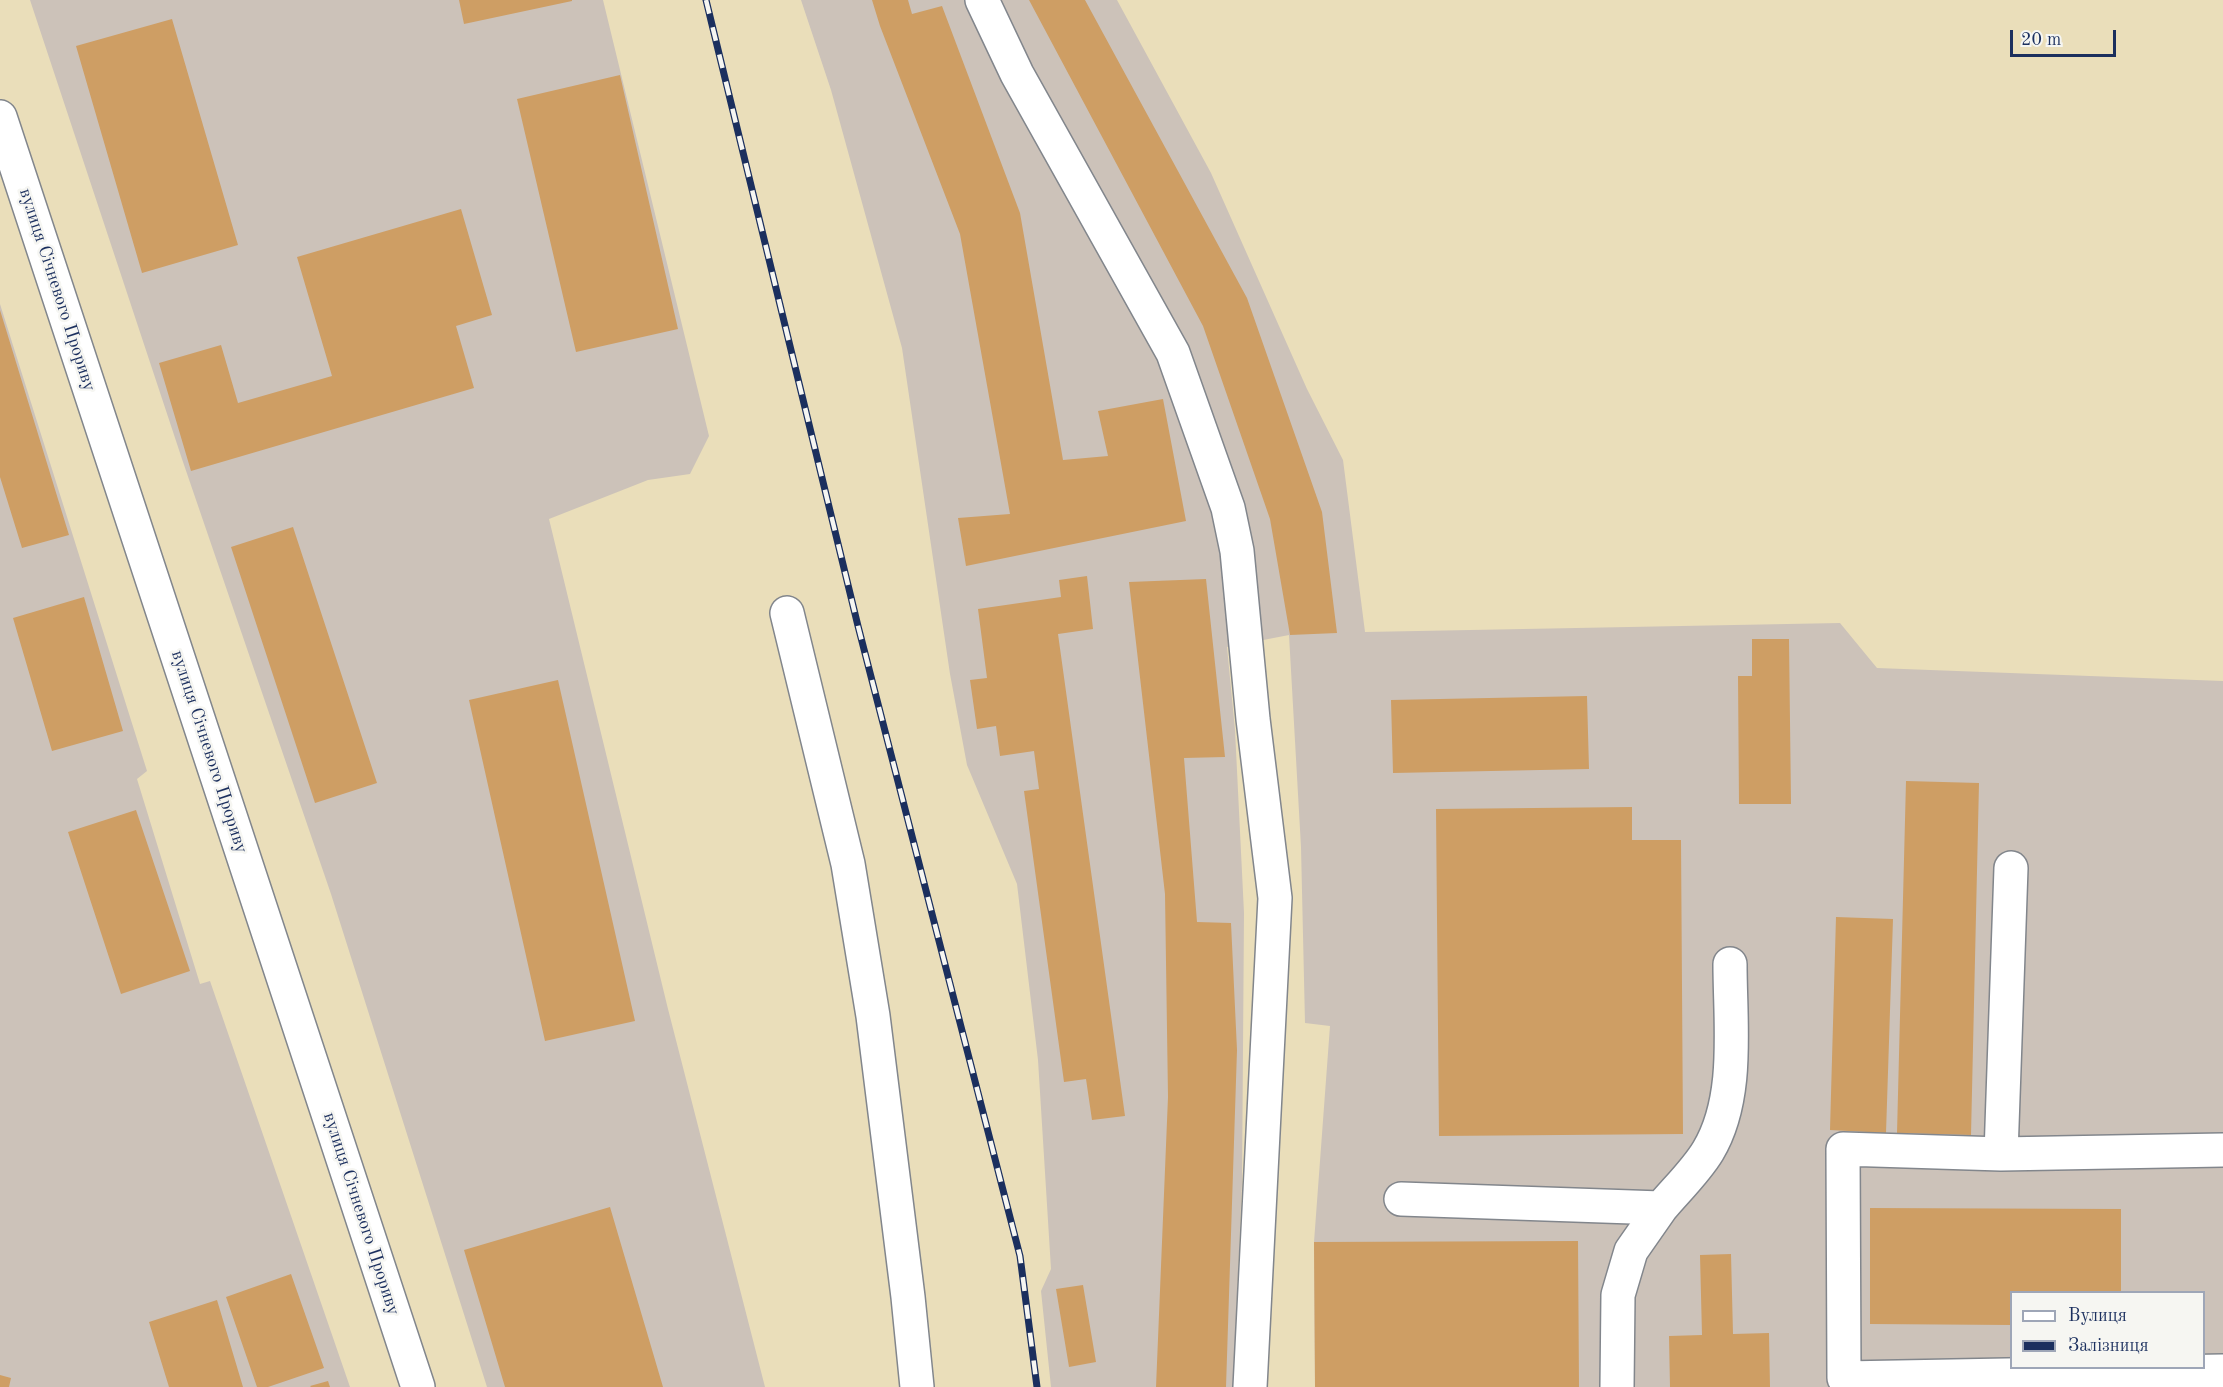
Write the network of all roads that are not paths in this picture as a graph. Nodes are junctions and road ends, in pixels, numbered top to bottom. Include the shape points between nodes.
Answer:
1 (982, 0) edge
2 (0, 117) edge
3 (11, 189) edge
4 (787, 613) dead end
5 (2011, 868) dead end
6 (1730, 964) dead end
7 (2223, 1150) edge
8 (2001, 1154) junction
9 (1401, 1199) dead end
10 (1661, 1208) junction
11 (2223, 1371) edge
12 (418, 1387) edge
13 (917, 1387) edge
14 (1250, 1387) edge
15 (1617, 1387) edge

1 - 14 street via 1017,74 1173,353 1228,508 1237,551 1275,898
2 - 3 street, вулиця Січневого Прориву
3 - 12 street, вулиця Січневого Прориву
4 - 13 street via 848,864 873,1016
5 - 8 street
6 - 10 street via 1730,1074 1725,1112 1708,1151
7 - 8 street
8 - 11 street via 1843,1149 1844,1378
9 - 10 street
10 - 15 street via 1631,1251 1618,1295

